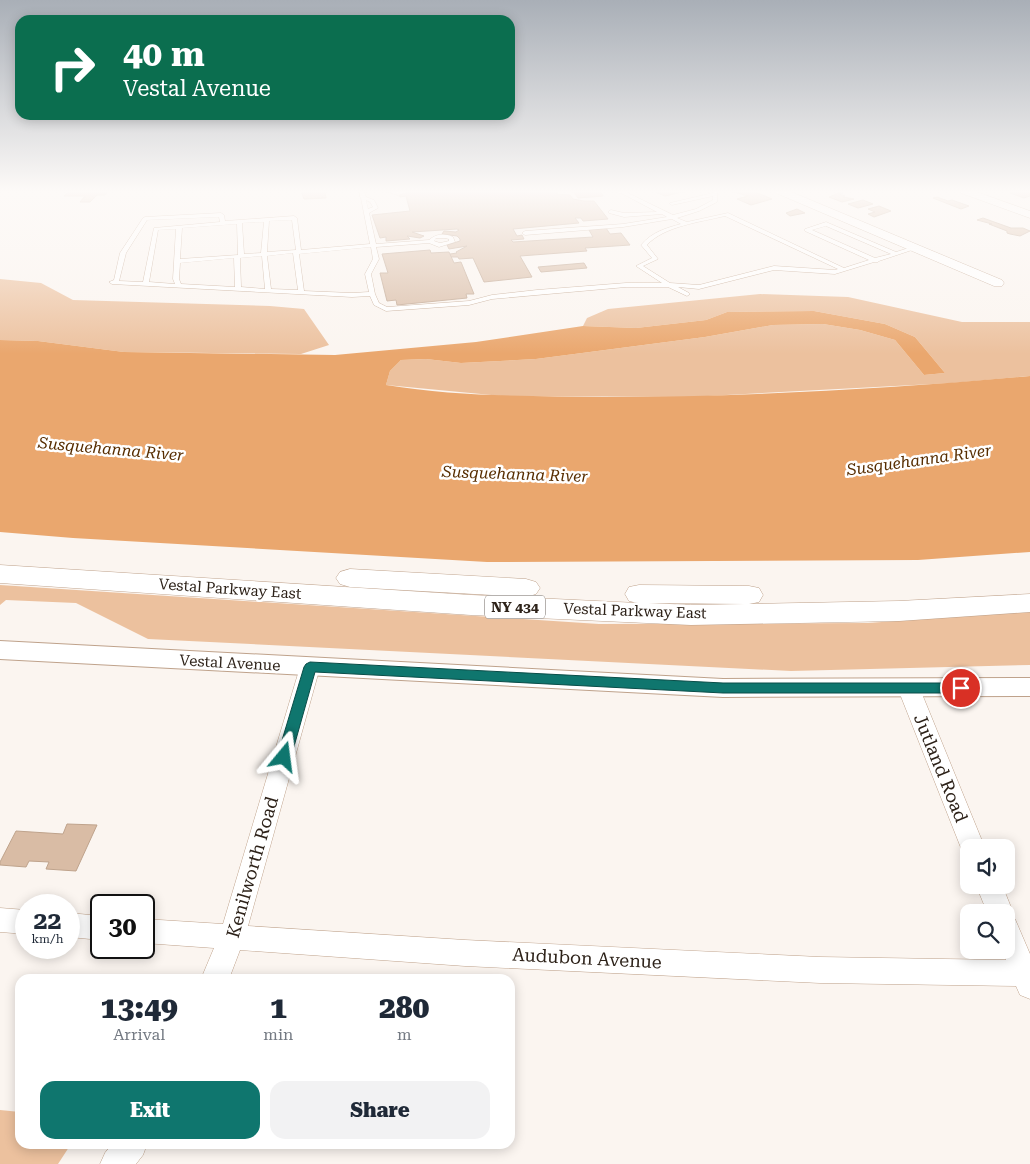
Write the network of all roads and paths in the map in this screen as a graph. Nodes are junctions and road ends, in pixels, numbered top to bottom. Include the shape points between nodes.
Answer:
1 (128, 245) edge
2 (153, 245) edge
3 (178, 245) edge
4 (239, 245) edge
5 (265, 245) edge
6 (296, 245) edge
7 (382, 245) edge
8 (644, 245) edge
9 (792, 245) edge
10 (841, 245) edge
11 (876, 245) edge
12 (908, 245) edge
13 (374, 246) junction
14 (914, 248) junction
15 (297, 252) junction
16 (264, 254) junction
17 (896, 254) junction
18 (239, 256) junction
19 (178, 261) junction
20 (876, 261) junction
21 (844, 270) junction
22 (998, 283) dead end
23 (146, 284) junction
24 (179, 285) junction
25 (669, 285) junction
26 (238, 288) junction
27 (268, 289) junction
28 (301, 291) junction
29 (372, 294) junction
30 (686, 294) dead end
31 (0, 556) edge
32 (0, 574) edge
33 (1030, 585) edge
34 (1030, 603) edge
35 (0, 650) edge
36 (310, 667) junction
37 (1030, 687) edge
38 (908, 689) junction
39 (969, 839) edge
40 (0, 920) edge
41 (15, 921) edge
42 (155, 932) edge
43 (232, 937) junction
44 (1015, 948) edge
45 (217, 974) edge
46 (1028, 977) edge
47 (128, 1149) edge
48 (116, 1164) edge

1 - 23 lane via 114,282
2 - 23 lane
3 - 19 lane
4 - 18 lane
5 - 16 lane
6 - 15 lane
7 - 13 lane
8 - 25 lane via 655,259 640,266
9 - 21 lane
10 - 20 lane
11 - 17 lane
12 - 14 street
13 - 15 lane
13 - 29 lane via 376,262 368,274
14 - 17 lane
14 - 22 street
15 - 16 lane
15 - 28 lane
16 - 18 lane
16 - 27 lane
17 - 20 lane
18 - 19 lane
18 - 26 lane
19 - 24 lane via 176,279
20 - 21 lane
21 - 25 lane via 774,268 699,287
23 - 24 lane
24 - 26 lane
25 - 29 lane via 595,287 492,296 469,303 386,309 376,304
25 - 30 lane
26 - 27 lane
27 - 28 lane
28 - 29 lane
31 - 33 main road, Vestal Parkway East / NY 434 via 680,595 796,596
32 - 34 main road, Vestal Parkway East / NY 434 via 471,605 691,615 899,611
35 - 36 street, Vestal Avenue
36 - 38 street, Vestal Avenue via 723,688
36 - 43 street, Kenilworth Road
37 - 38 street, Vestal Avenue
38 - 39 street, Jutland Road
40 - 41 street
42 - 43 street, Audubon Avenue
43 - 45 street, Kenilworth Road
43 - 46 street, Audubon Avenue via 465,953
44 - 46 street
47 - 48 street

